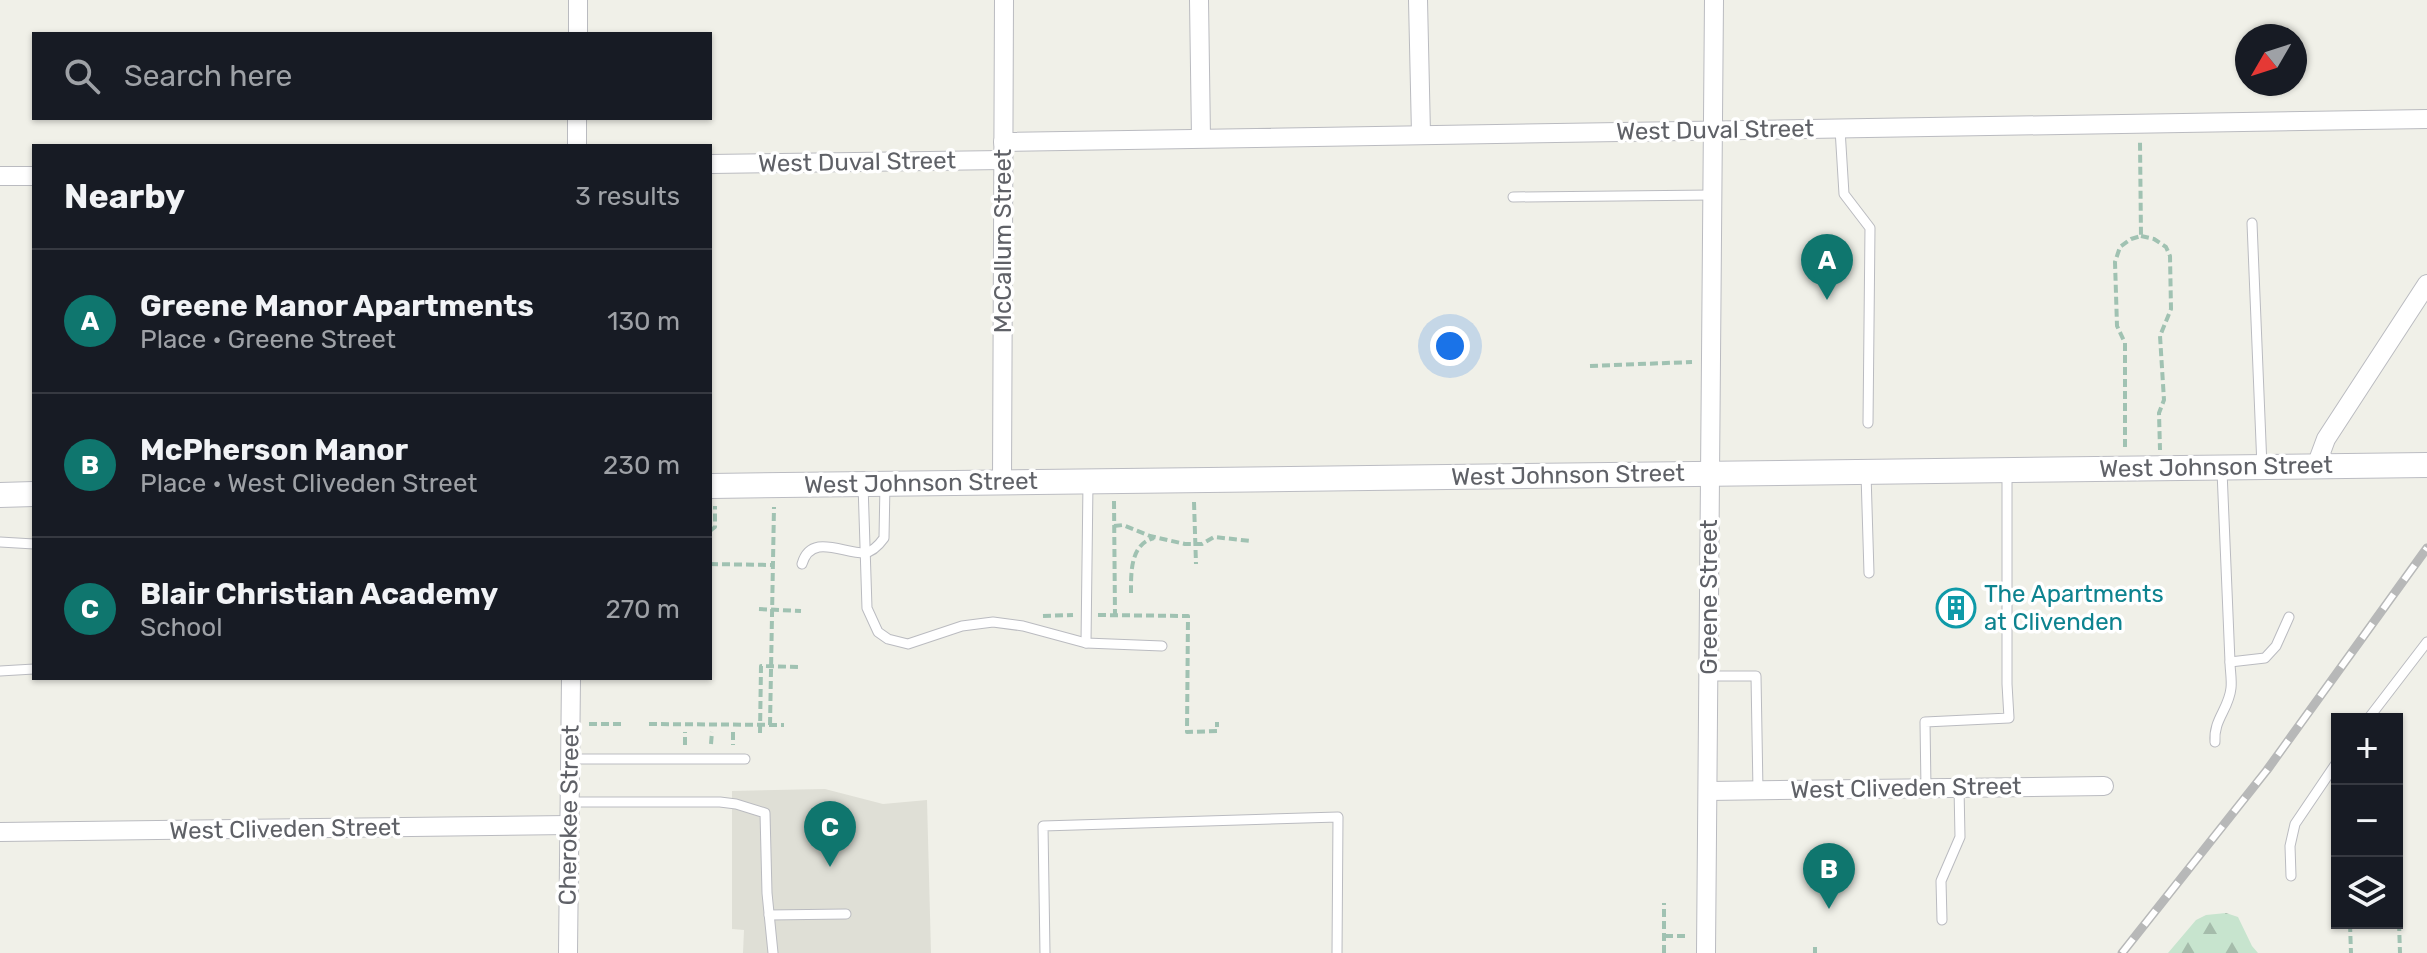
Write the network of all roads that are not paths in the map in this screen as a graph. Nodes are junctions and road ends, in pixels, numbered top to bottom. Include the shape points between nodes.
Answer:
1 (578, 0) edge
2 (1004, 0) edge
3 (1199, 0) edge
4 (1418, 0) edge
5 (1714, 0) edge
6 (578, 32) edge
7 (2427, 119) edge
8 (577, 120) edge
9 (1840, 129) junction
10 (1713, 130) junction
11 (1421, 134) junction
12 (1201, 138) junction
13 (577, 144) edge
14 (1003, 151) junction
15 (712, 164) edge
16 (0, 176) edge
17 (32, 176) edge
18 (1712, 195) junction
19 (1513, 197) dead end
20 (2252, 223) dead end
21 (2427, 284) edge
22 (1868, 423) dead end
23 (2427, 465) edge
24 (2316, 466) junction
25 (2222, 467) junction
26 (2262, 467) junction
27 (2007, 470) junction
28 (1866, 471) junction
29 (1710, 473) junction
30 (1088, 481) junction
31 (1002, 482) junction
32 (874, 484) junction
33 (32, 494) edge
34 (0, 495) edge
35 (713, 495) edge
36 (0, 542) edge
37 (32, 544) edge
38 (865, 553) junction
39 (802, 564) dead end
40 (1869, 573) dead end
41 (2289, 617) dead end
42 (2427, 642) edge
43 (1086, 643) junction
44 (1162, 646) dead end
45 (2230, 662) junction
46 (32, 669) edge
47 (0, 671) edge
48 (1709, 676) junction
49 (571, 680) edge
50 (2373, 713) edge
51 (2215, 742) dead end
52 (570, 759) junction
53 (745, 759) dead end
54 (2331, 771) edge
55 (2104, 786) dead end
56 (1926, 788) junction
57 (1959, 788) junction
58 (1708, 791) junction
59 (1758, 791) junction
60 (569, 802) junction
61 (569, 825) junction
62 (0, 832) edge
63 (2291, 876) dead end
64 (846, 914) dead end
65 (769, 915) junction
66 (1942, 920) dead end
67 (568, 953) edge
68 (773, 953) edge
69 (1045, 953) edge
70 (1337, 953) edge
71 (1706, 953) edge

1 - 6 street
2 - 14 street, McCallum Street
3 - 12 street
4 - 11 street
5 - 10 street, Greene Street
7 - 9 street, West Duval Street
8 - 13 street
9 - 10 street, West Duval Street
9 - 22 lane via 1844,194 1870,228
10 - 11 street, West Duval Street
10 - 18 street, Greene Street
11 - 12 street, West Duval Street
12 - 14 street, West Duval Street
14 - 15 street, West Duval Street
14 - 31 street, McCallum Street
16 - 17 street
18 - 19 lane
18 - 29 street, Greene Street
20 - 26 lane
21 - 24 street via 2326,439
23 - 24 street, West Johnson Street
24 - 26 street, West Johnson Street
25 - 26 street, West Johnson Street
25 - 27 street, West Johnson Street
25 - 45 lane
27 - 28 street, West Johnson Street
27 - 56 lane via 2009,718 1925,722
28 - 29 street, West Johnson Street
28 - 40 lane
29 - 30 street, West Johnson Street
29 - 48 street, Greene Street
30 - 31 street, West Johnson Street
30 - 43 lane
31 - 32 street, West Johnson Street
32 - 35 street, West Johnson Street
32 - 38 lane
32 - 38 lane via 884,538
33 - 34 street
36 - 37 lane
38 - 39 lane via 816,547
38 - 43 lane via 871,622 898,643 993,622
41 - 45 lane via 2265,658
42 - 50 lane
43 - 44 lane
45 - 51 lane via 2231,689 2214,728
46 - 47 lane
48 - 58 street, Greene Street
48 - 59 lane via 1756,676
49 - 52 street, Cherokee Street
52 - 53 lane
52 - 60 street, Cherokee Street
54 - 63 lane via 2295,824
55 - 57 street, West Cliveden Street
56 - 57 street, West Cliveden Street
56 - 59 street, West Cliveden Street
57 - 66 lane via 1960,837 1941,881
58 - 59 street, West Cliveden Street
58 - 71 street, Greene Street
60 - 61 street, Cherokee Street
60 - 65 lane via 720,802 765,813
61 - 62 street, West Cliveden Street
61 - 67 street, Cherokee Street
64 - 65 lane
65 - 68 lane
69 - 70 lane via 1043,826 1338,817

